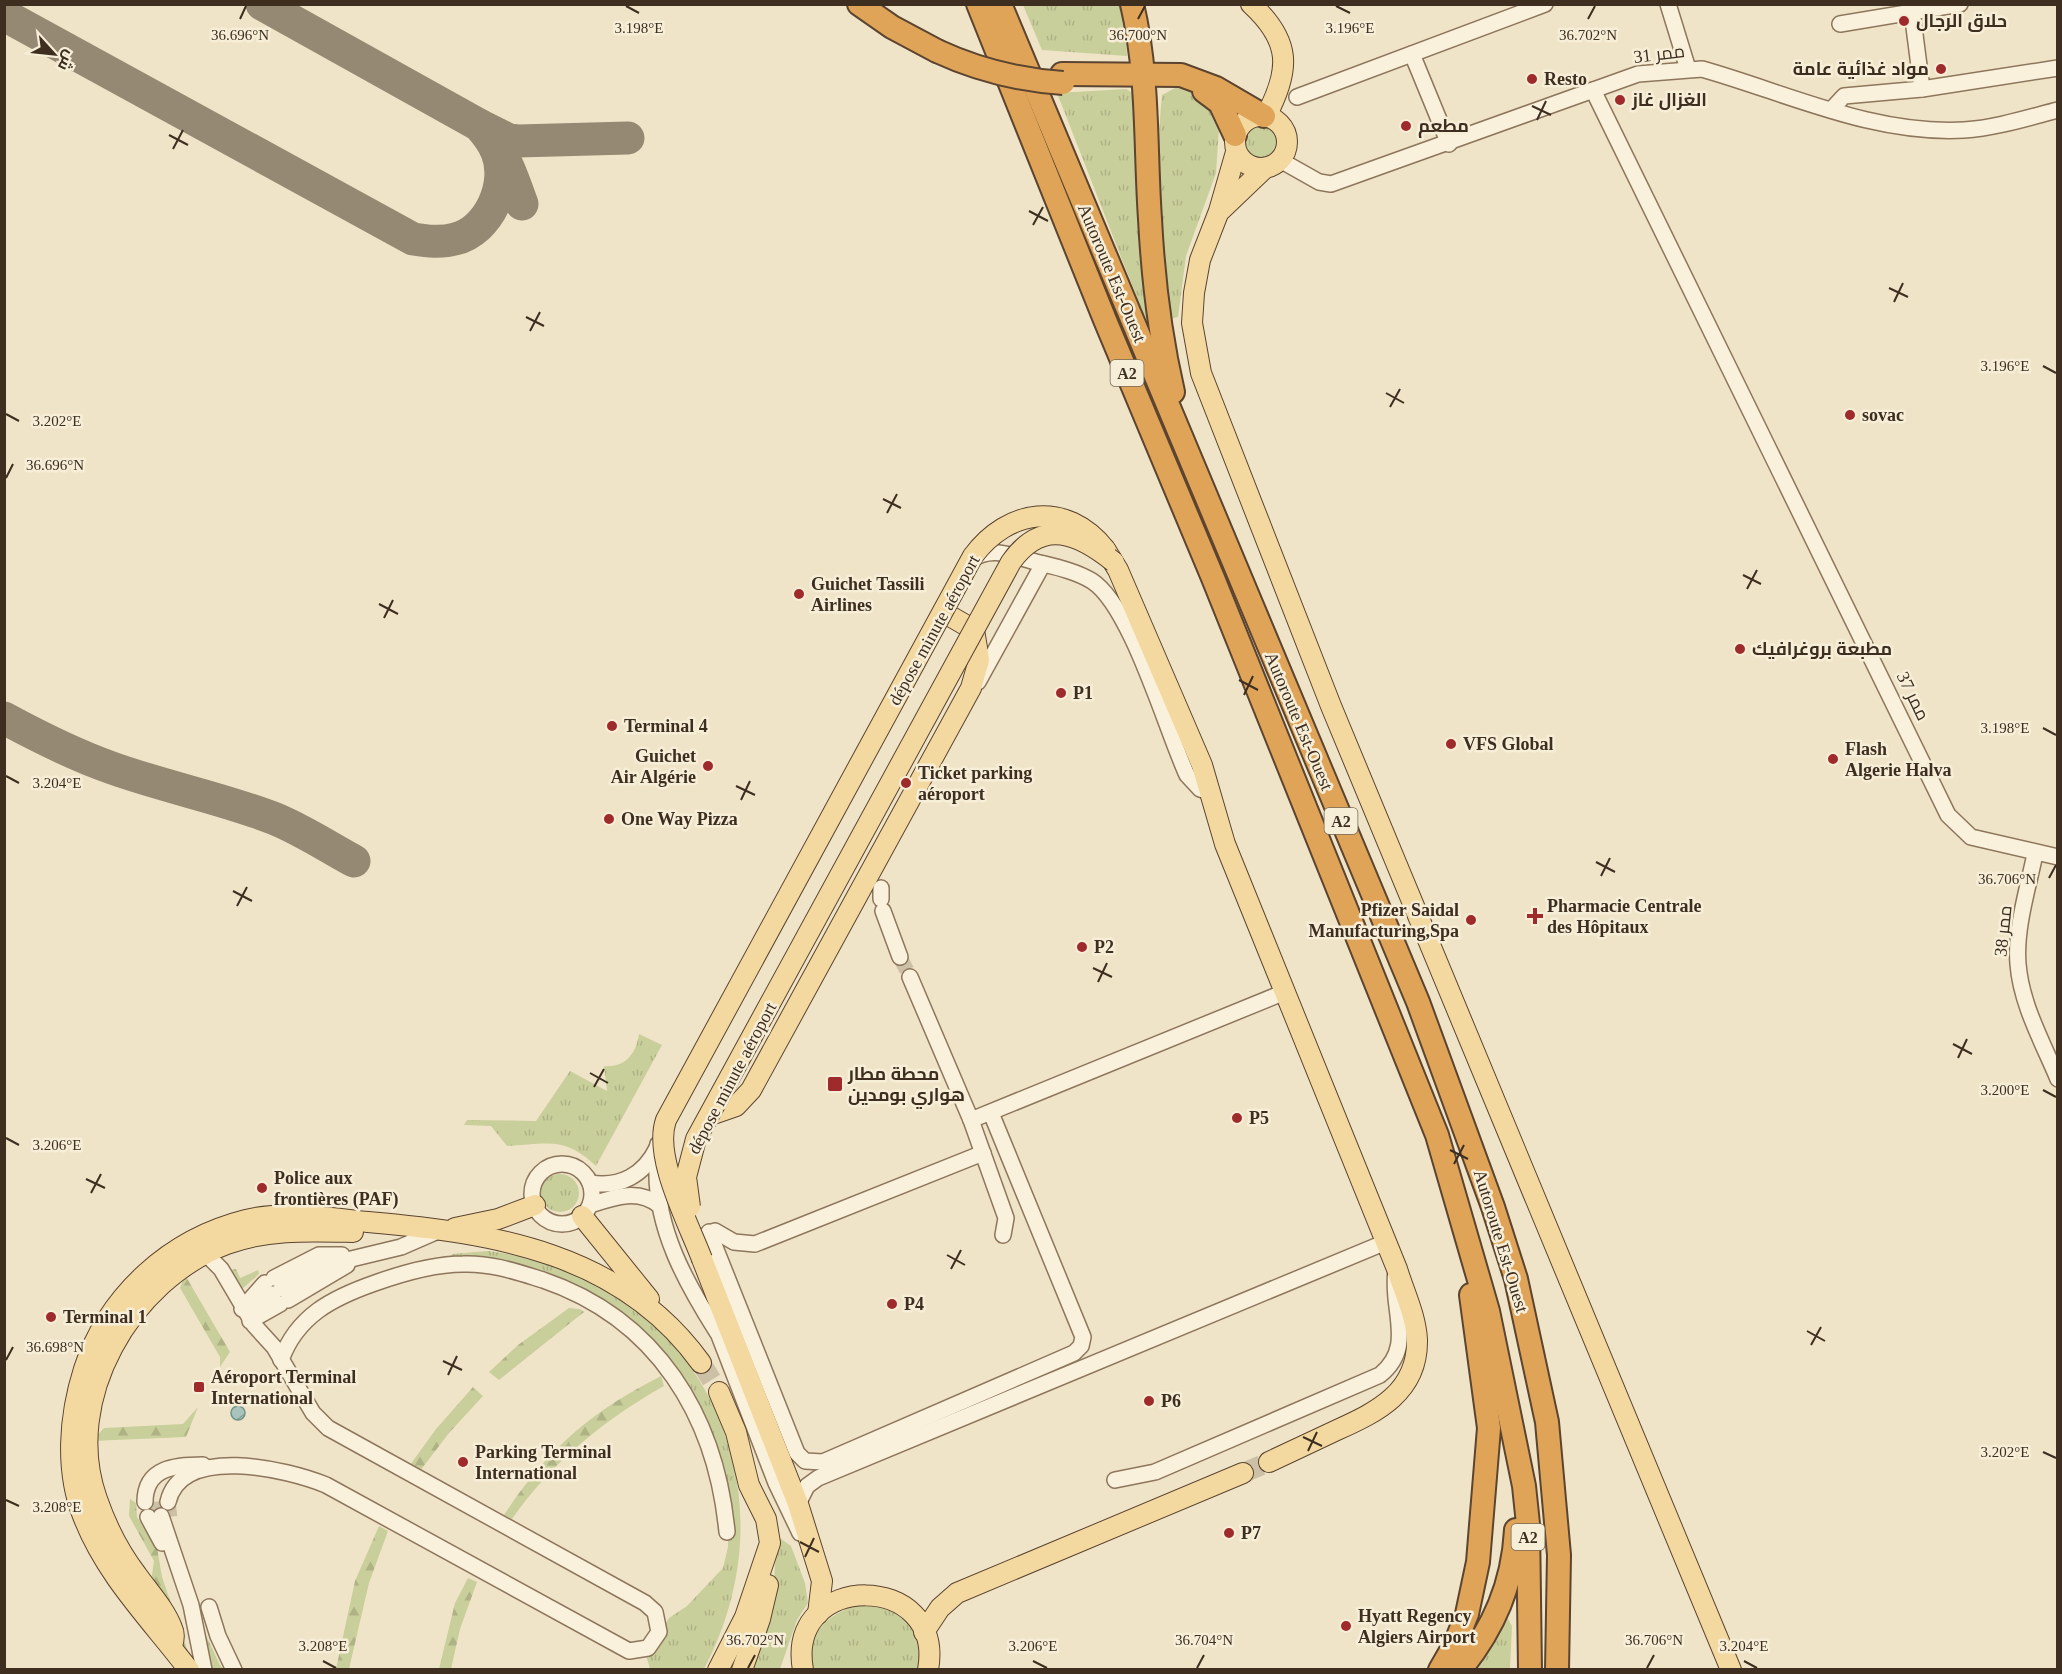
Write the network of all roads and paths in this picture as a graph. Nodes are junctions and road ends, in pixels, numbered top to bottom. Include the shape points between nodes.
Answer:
1 (859, 4) edge
2 (870, 4) edge
3 (978, 4) edge
4 (1000, 4) edge
5 (1132, 4) edge
6 (1251, 4) edge
7 (1545, 4) edge
8 (1668, 4) edge
9 (1960, 4) edge
10 (1911, 8) edge
11 (1840, 24) dead end
12 (939, 47) junction
13 (1413, 54) junction
14 (2058, 68) edge
15 (1688, 69) junction
16 (1144, 77) junction
17 (1923, 89) junction
18 (1593, 90) junction
19 (1297, 97) dead end
20 (1831, 110) junction
21 (2058, 110) edge
22 (1265, 116) junction
23 (1236, 144) junction
24 (1449, 144) junction
25 (1272, 164) junction
26 (1219, 212) junction
27 (1190, 464) junction
28 (1110, 556) junction
29 (1043, 564) junction
30 (943, 612) junction
31 (974, 630) junction
32 (1209, 792) junction
33 (2035, 854) junction
34 (2058, 857) edge
35 (900, 957) tunnel mouth
36 (910, 977) tunnel mouth
37 (1285, 992) junction
38 (2058, 1079) edge
39 (991, 1113) junction
40 (971, 1120) junction
41 (657, 1148) junction
42 (983, 1153) junction
43 (590, 1183) junction
44 (535, 1205) junction
45 (660, 1206) junction
46 (586, 1210) junction
47 (1462, 1219) junction
48 (406, 1225) junction
49 (440, 1230) junction
50 (709, 1232) junction
51 (1003, 1235) dead end
52 (1386, 1242) junction
53 (205, 1253) junction
54 (702, 1259) junction
55 (1397, 1269) junction
56 (277, 1291) junction
57 (246, 1315) junction
58 (660, 1317) junction
59 (717, 1332) junction
60 (281, 1360) junction
61 (701, 1363) tunnel mouth
62 (719, 1392) tunnel mouth
63 (1506, 1406) junction
64 (1269, 1462) tunnel mouth
65 (230, 1464) junction
66 (1243, 1473) tunnel mouth
67 (1115, 1480) dead end
68 (798, 1504) junction
69 (157, 1510) junction
70 (727, 1532) dead end
71 (770, 1543) junction
72 (1559, 1555) junction
73 (816, 1560) junction
74 (186, 1591) junction
75 (209, 1607) dead end
76 (818, 1614) junction
77 (924, 1632) junction
78 (172, 1646) junction
79 (801, 1668) edge
80 (189, 1670) edge
81 (204, 1670) edge
82 (234, 1670) edge
83 (718, 1670) edge
84 (742, 1670) edge
85 (928, 1670) edge
86 (1440, 1670) edge
87 (1460, 1670) edge
88 (1530, 1670) edge
89 (1557, 1670) edge
90 (1572, 1670) edge
91 (1731, 1670) edge

1 - 12 highway via 892,27
2 - 12 highway
3 - 47 highway, Autoroute Est-Ouest / A2 via 1380,991 1437,1135
4 - 27 highway, Autoroute Est-Ouest / A2
5 - 16 highway
6 - 22 main road via 1271,22 1281,40 1283,54 1282,81
7 - 13 street
8 - 15 street
9 - 10 street
10 - 11 street
10 - 17 street
12 - 16 highway, bridge via 986,70 1037,81
13 - 19 street
13 - 24 street
14 - 17 street
15 - 18 street, ممر 31 via 1638,74
15 - 20 street, ممر 31 via 1749,82
16 - 22 highway via 1169,74 1198,80
16 - 23 highway via 1179,82 1211,96 1225,111
16 - 27 highway via 1154,271 1168,368
17 - 20 street via 1844,96
18 - 24 street, ممر 31
18 - 33 street, ممر 37 via 1948,815 1971,837
20 - 21 street, ممر 31 via 1923,129 1965,130
22 - 23 main road via 1249,118
22 - 25 main road via 1280,124 1287,138 1287,146
23 - 25 main road via 1248,165
23 - 26 main road
24 - 25 street, ممر 31 via 1331,184
25 - 26 main road
26 - 91 main road via 1200,260 1194,293 1194,340 1208,392 1331,706
27 - 72 highway, Autoroute Est-Ouest / A2 via 1418,1002 1493,1207 1516,1279 1546,1422
28 - 30 main road, dépose minute aéroport, bridge via 1088,531 1066,520 1042,516 1018,519 992,534 978,548
28 - 31 main road, dépose minute aéroport, bridge via 1074,536 1038,538 1022,548 1011,562
28 - 32 main road via 1202,765
29 - 32 street via 1092,581 1114,602 1187,776
29 - 35 street via 890,843 882,894
29 - 41 street via 990,552 977,556 963,570 663,1125
30 - 31 main road
30 - 54 main road, dépose minute aéroport, bridge via 666,1120 662,1139 664,1159
31 - 54 main road, dépose minute aéroport, bridge via 691,1151 686,1177
32 - 37 main road via 1225,844
33 - 34 street, ممر 37
33 - 38 street, ممر 38 via 2020,930 2018,964 2030,1010
36 - 40 street
37 - 39 street
37 - 52 main road
39 - 40 street
39 - 50 street via 1083,1337 1081,1346 1074,1353 823,1462 805,1461 796,1453
40 - 42 street
41 - 43 street via 646,1166 630,1179
41 - 45 street
42 - 50 street via 755,1244 741,1245 715,1231
42 - 51 street via 1006,1218
43 - 44 street via 574,1167 551,1167 535,1183
43 - 46 street via 592,1195
44 - 46 street via 552,1222 571,1222
44 - 49 main road via 498,1219
45 - 46 street via 633,1195
45 - 59 street via 677,1261
46 - 58 main road
47 - 63 highway, Autoroute Est-Ouest / A2 via 1488,1311
47 - 86 highway via 1488,1415 1488,1441 1476,1582 1461,1629
48 - 49 main road
48 - 53 main road via 403,1233 392,1235 268,1234
48 - 78 main road via 301,1215 245,1220 193,1241 163,1259 128,1291 104,1325 86,1363 73,1412 71,1451 75,1484 83,1517 113,1573 140,1612
49 - 56 street via 401,1247 322,1266
49 - 58 main road via 504,1241 578,1264 629,1292
50 - 59 street via 699,1243 696,1264
52 - 55 main road
52 - 68 street via 818,1478 807,1486
53 - 57 street via 221,1269
53 - 78 main road via 158,1286 128,1322 102,1371 88,1436 88,1464 97,1500 121,1551 172,1627
54 - 68 main road
55 - 64 main road via 1417,1341 1413,1368 1403,1387 1379,1410
55 - 67 street via 1395,1302 1401,1346 1385,1371 1146,1476
56 - 57 street
56 - 57 street
57 - 60 street
58 - 61 main road
59 - 73 street via 776,1483
60 - 65 street via 313,1413 328,1428 645,1603 658,1618 656,1638 648,1648 629,1652 326,1485 295,1474
60 - 70 street via 292,1334 312,1313 348,1293 399,1275 448,1264 484,1264 559,1286 601,1307 640,1337 677,1381 708,1440 721,1485
62 - 71 main road via 736,1432 749,1485 766,1519
63 - 87 highway via 1516,1530 1512,1568 1493,1623
63 - 88 highway, Autoroute Est-Ouest / A2 via 1524,1486 1528,1524
65 - 69 street via 186,1475
65 - 69 street via 165,1468 151,1480
66 - 77 main road via 957,1593 940,1608
68 - 73 main road
69 - 74 street
69 - 74 street
71 - 83 main road via 745,1617
71 - 84 main road via 764,1604
72 - 89 highway, Autoroute Est-Ouest / A2
72 - 90 highway
73 - 76 main road via 823,1587
74 - 81 street
75 - 82 street
76 - 77 main road via 844,1597 876,1594 905,1607
76 - 79 main road via 804,1638
77 - 85 main road
78 - 80 main road

